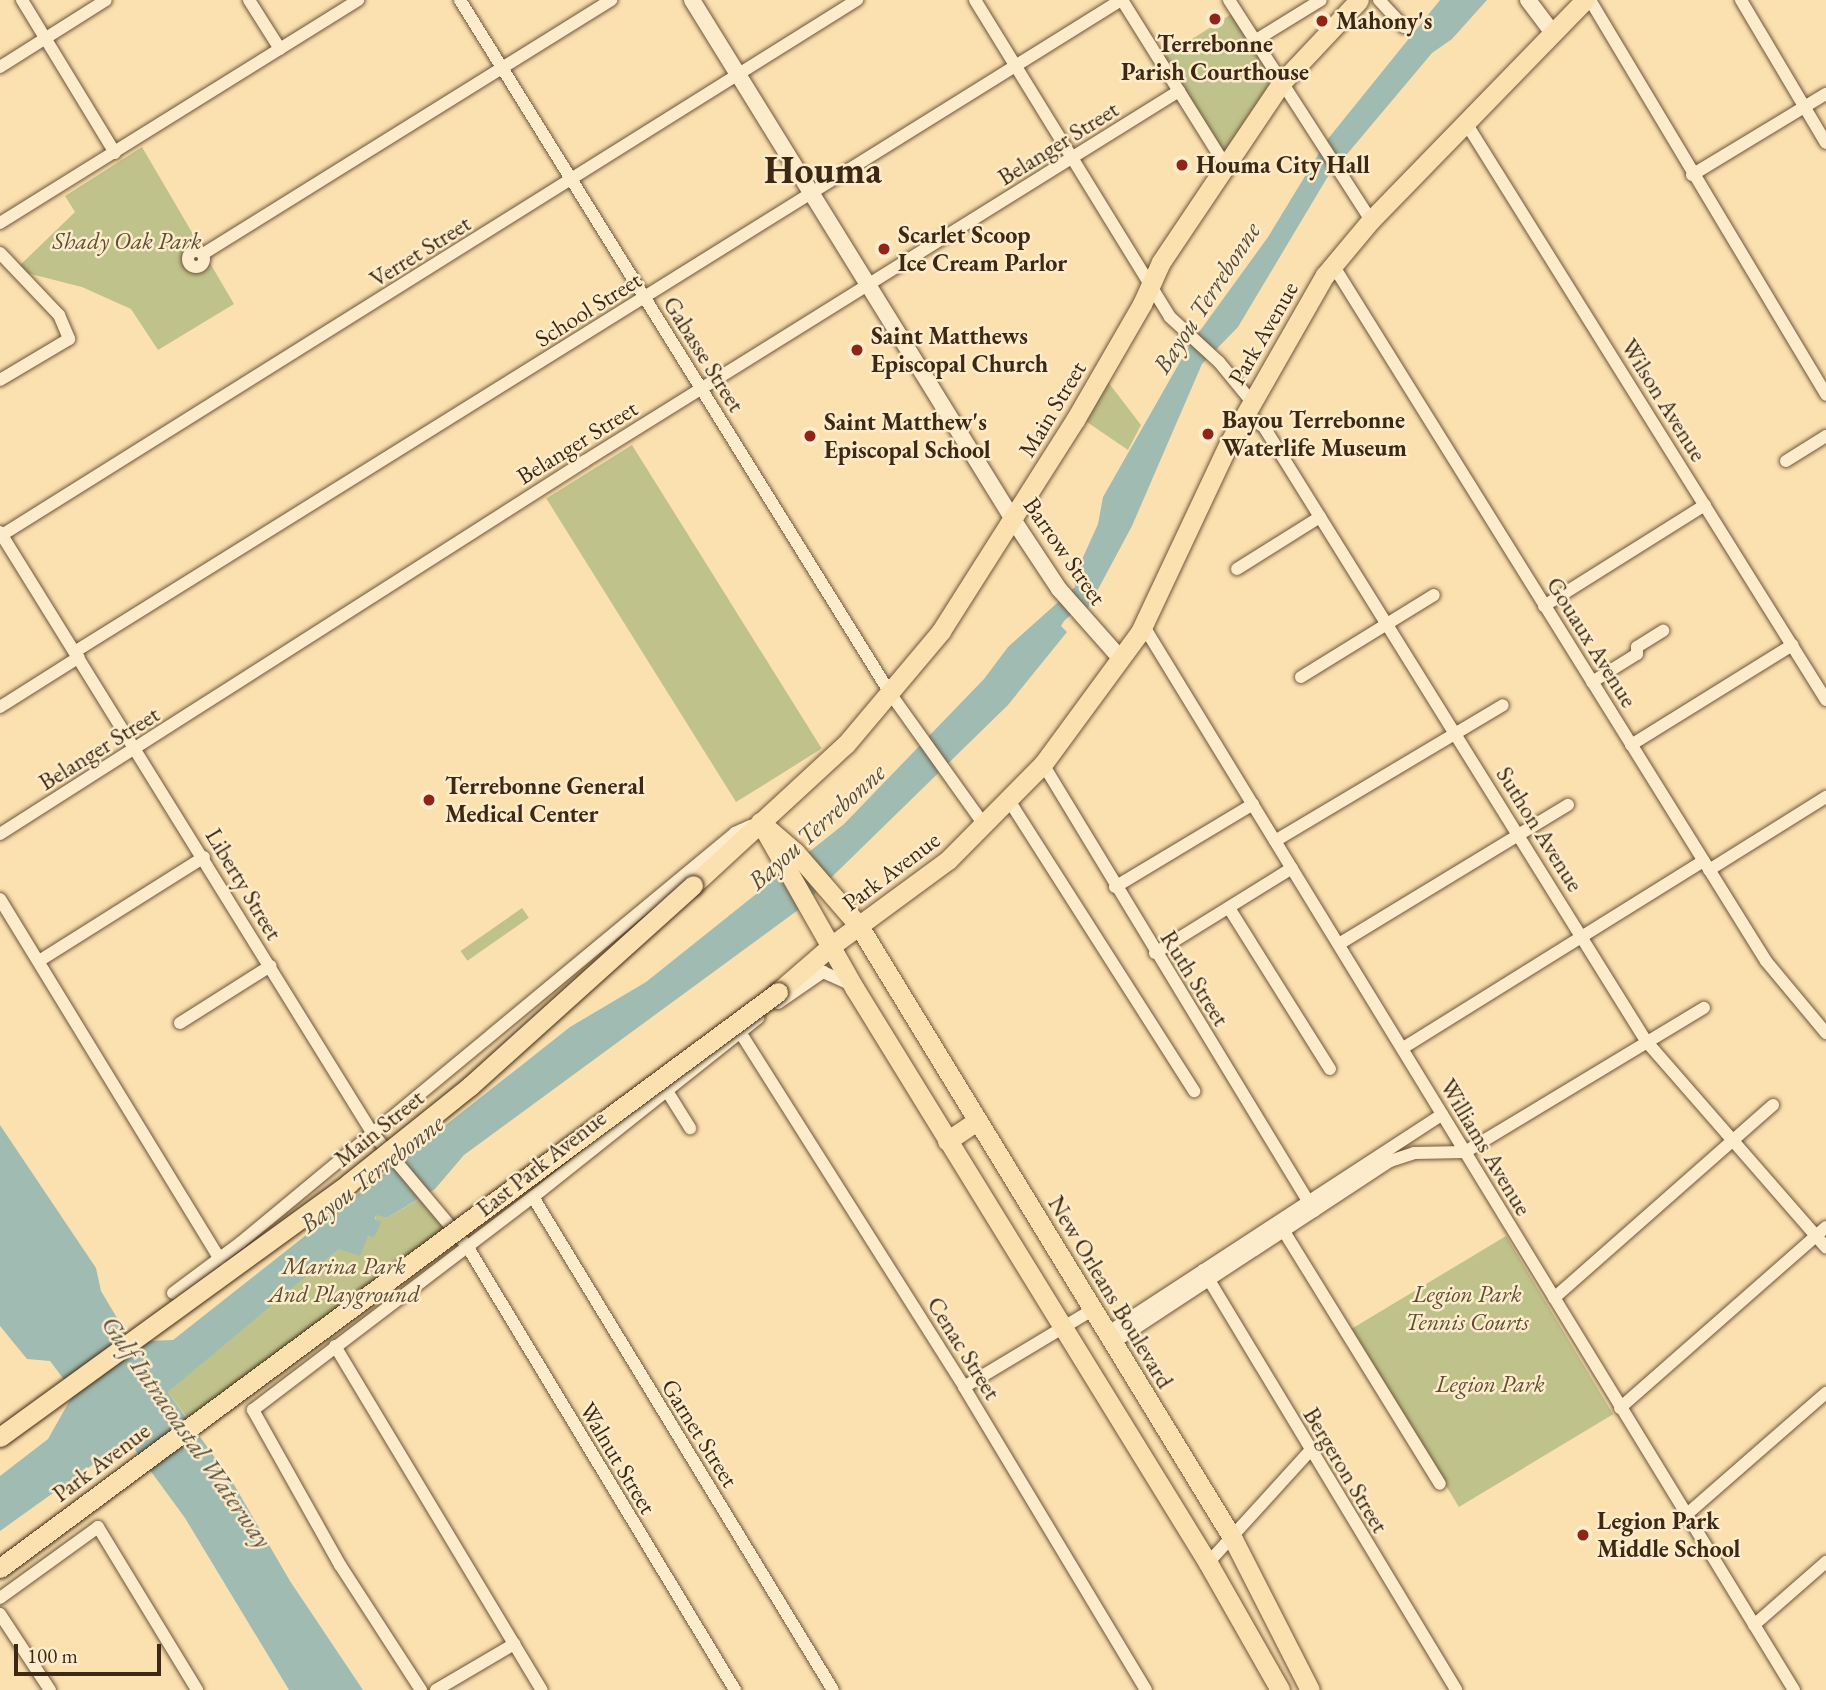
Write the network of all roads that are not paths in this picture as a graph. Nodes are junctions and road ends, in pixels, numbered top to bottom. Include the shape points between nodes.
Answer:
1 (22, 0) edge
2 (106, 0) edge
3 (249, 0) edge
4 (358, 0) edge
5 (460, 0) edge
6 (611, 0) edge
7 (692, 0) edge
8 (857, 0) edge
9 (975, 0) edge
10 (1122, 0) edge
11 (1229, 0) edge
12 (1321, 0) edge
13 (1359, 0) edge
14 (1379, 0) edge
15 (1528, 0) edge
16 (1585, 0) edge
17 (1590, 0) edge
18 (1741, 0) edge
19 (1404, 27) dead end
20 (1552, 32) junction
21 (46, 38) junction
22 (1256, 40) junction
23 (280, 49) junction
24 (1017, 65) junction
25 (0, 67) edge
26 (502, 68) junction
27 (737, 74) junction
28 (1282, 82) junction
29 (1179, 91) junction
30 (1826, 94) edge
31 (1804, 107) junction
32 (1466, 122) junction
33 (1826, 143) edge
34 (115, 153) junction
35 (1075, 158) junction
36 (1227, 168) junction
37 (1692, 175) junction
38 (572, 178) junction
39 (811, 192) junction
40 (1371, 220) junction
41 (0, 223) edge
42 (0, 253) edge
43 (202, 254) dead end
44 (1332, 265) junction
45 (869, 285) junction
46 (1151, 287) junction
47 (645, 298) junction
48 (0, 380) edge
49 (701, 391) junction
50 (1826, 395) edge
51 (1248, 408) junction
52 (1826, 436) edge
53 (1786, 461) dead end
54 (1704, 505) junction
55 (1320, 517) junction
56 (1014, 521) junction
57 (2, 537) edge
58 (1237, 569) dead end
59 (1434, 595) dead end
60 (1544, 606) junction
61 (1387, 624) junction
62 (1143, 625) junction
63 (1663, 631) dead end
64 (1792, 645) junction
65 (78, 654) junction
66 (1121, 659) junction
67 (1301, 677) dead end
68 (1592, 682) junction
69 (890, 693) junction
70 (1826, 699) edge
71 (1503, 705) dead end
72 (0, 706) edge
73 (1455, 733) junction
74 (1631, 746) junction
75 (137, 749) junction
76 (1043, 764) junction
77 (1826, 797) edge
78 (1010, 802) junction
79 (1253, 804) junction
80 (1568, 805) dead end
81 (760, 822) junction
82 (985, 826) junction
83 (0, 834) edge
84 (1519, 835) junction
85 (1275, 841) junction
86 (204, 857) junction
87 (788, 858) junction
88 (1706, 865) junction
89 (1293, 868) junction
90 (1115, 887) junction
91 (0, 899) edge
92 (1229, 908) junction
93 (859, 926) junction
94 (1582, 936) junction
95 (1339, 944) junction
96 (831, 946) junction
97 (1155, 953) junction
98 (39, 961) junction
99 (270, 966) junction
100 (855, 989) junction
101 (1704, 1008) dead end
102 (180, 1023) dead end
103 (740, 1032) junction
104 (1826, 1033) edge
105 (1648, 1044) junction
106 (1403, 1048) junction
107 (1330, 1069) dead end
108 (667, 1091) junction
109 (1194, 1091) dead end
110 (1773, 1105) dead end
111 (1442, 1115) junction
112 (978, 1120) junction
113 (690, 1128) dead end
114 (373, 1134) junction
115 (947, 1141) junction
116 (1733, 1141) junction
117 (1465, 1152) junction
118 (1382, 1161) junction
119 (533, 1197) junction
120 (1312, 1207) junction
121 (1281, 1226) junction
122 (1821, 1231) edge
123 (467, 1246) junction
124 (1826, 1247) edge
125 (220, 1259) junction
126 (1205, 1275) junction
127 (173, 1293) dead end
128 (1554, 1298) junction
129 (1093, 1310) junction
130 (1062, 1329) junction
131 (1110, 1338) junction
132 (335, 1346) junction
133 (964, 1387) junction
134 (1826, 1393) edge
135 (1620, 1408) junction
136 (0, 1437) edge
137 (1310, 1451) junction
138 (1440, 1484) dead end
139 (1686, 1516) junction
140 (1233, 1539) junction
141 (1826, 1562) edge
142 (1208, 1563) junction
143 (0, 1568) edge
144 (0, 1598) edge
145 (0, 1614) edge
146 (1754, 1625) junction
147 (514, 1644) junction
148 (195, 1689) edge
149 (50, 1690) edge
150 (421, 1690) edge
151 (436, 1690) edge
152 (542, 1690) edge
153 (735, 1690) edge
154 (833, 1690) edge
155 (1146, 1690) edge
156 (1280, 1690) edge
157 (1310, 1690) edge
158 (1455, 1690) edge
159 (1794, 1690) edge

1 - 21 street
2 - 21 street
3 - 23 street
4 - 23 street
5 - 26 street, Gabasse Street
6 - 26 street
7 - 27 main road, Barrow Street
8 - 27 street, Verret Street
9 - 24 street, Suthon Avenue
10 - 24 street, School Street
10 - 29 street
11 - 22 street
12 - 22 street
13 - 28 main road, Main Street
14 - 19 street
15 - 20 main road
16 - 20 main road, Park Avenue
17 - 37 street
18 - 31 street
20 - 32 main road, Park Avenue
21 - 25 street
21 - 34 street
22 - 28 street
23 - 34 street
24 - 35 street, Suthon Avenue
24 - 39 street, School Street
26 - 38 street, Gabasse Street
26 - 43 street
27 - 38 street, Verret Street
27 - 39 main road, Barrow Street
28 - 36 main road, Main Street
28 - 40 street
29 - 35 street, Belanger Street
29 - 36 street
30 - 31 street
31 - 33 street
31 - 37 street
32 - 40 main road, Park Avenue
32 - 54 street, Wilson Avenue
34 - 41 street
35 - 45 street, Belanger Street
35 - 46 street, Suthon Avenue
36 - 46 main road, Main Street via 1161,262
37 - 50 street
38 - 47 street, Gabasse Street
38 - 57 street, Verret Street
39 - 45 main road, Barrow Street
39 - 47 street, School Street
40 - 44 main road, Park Avenue
42 - 48 street via 59,316 69,339
44 - 51 main road, Park Avenue
44 - 60 street, Gouaux Avenue
45 - 49 street, Belanger Street
45 - 56 main road, Barrow Street
46 - 51 street, Suthon Avenue via 1187,334 1219,362
46 - 56 main road, Main Street
47 - 49 street, Gabasse Street
47 - 65 street, School Street
49 - 69 street, Gabasse Street
49 - 75 street, Belanger Street
51 - 55 street, Suthon Avenue
51 - 62 main road, Park Avenue
52 - 53 street
54 - 60 street
54 - 64 street, Wilson Avenue
55 - 58 street
55 - 61 street, Suthon Avenue
56 - 66 main road, Barrow Street via 1059,589
56 - 69 main road, Main Street via 941,631
57 - 65 street, Liberty Street
59 - 61 street
60 - 68 street, Gouaux Avenue
61 - 67 street
61 - 73 street, Suthon Avenue
62 - 66 main road, Park Avenue
62 - 79 street, Williams Avenue
63 - 68 street via 1637,647 1637,654
64 - 70 street, Wilson Avenue
64 - 74 street
65 - 72 street, School Street
65 - 75 street, Liberty Street
66 - 76 main road, Park Avenue
68 - 74 street, Gouaux Avenue
69 - 81 main road, Main Street via 846,744
69 - 82 street, Gabasse Street
71 - 73 street
73 - 84 street, Suthon Avenue
73 - 85 street
74 - 88 street, Gouaux Avenue
75 - 83 street, Belanger Street
75 - 86 street, Liberty Street
76 - 78 main road, Park Avenue
76 - 90 street, Ruth Street
77 - 88 street
78 - 82 main road, Park Avenue
78 - 109 street
79 - 85 street, Williams Avenue
79 - 90 street
80 - 84 street
81 - 87 main road
81 - 114 street, Main Street via 727,839
81 - 136 main road, Main Street, bridge via 470,1086 359,1175
82 - 93 main road, Park Avenue via 948,860
84 - 94 street, Suthon Avenue
84 - 95 street
85 - 89 street, Williams Avenue
86 - 98 street
86 - 99 street, Liberty Street
87 - 93 main road, New Orleans Boulevard via 832,894
87 - 96 main road via 807,907
88 - 94 street
88 - 104 street, Gouaux Avenue via 1766,961
89 - 92 street
89 - 95 street, Williams Avenue
90 - 97 street, Ruth Street
91 - 98 street
92 - 97 street
92 - 107 street
93 - 96 main road, Park Avenue
93 - 112 main road, New Orleans Boulevard
94 - 105 street, Suthon Avenue
94 - 106 street
95 - 106 street, Williams Avenue
96 - 100 main road
96 - 143 main road, Park Avenue, bridge via 778,992
97 - 120 street, Ruth Street
98 - 125 street
99 - 102 street
99 - 114 street, Liberty Street
100 - 103 street, East Park Avenue via 838,975 823,972
100 - 115 main road
101 - 105 street
103 - 108 street, East Park Avenue
103 - 133 street, Cenac Street
105 - 116 street, Suthon Avenue
105 - 117 street
106 - 111 street, Williams Avenue
108 - 113 street
108 - 119 street, East Park Avenue
110 - 116 street
111 - 117 street, Williams Avenue
111 - 118 street
112 - 115 main road
112 - 129 main road, New Orleans Boulevard
114 - 123 street, Liberty Street
114 - 125 street, Main Street
115 - 130 main road
116 - 122 street, Suthon Avenue
116 - 128 street
117 - 118 street via 1414,1153
117 - 128 street, Williams Avenue
118 - 120 street
119 - 123 street, East Park Avenue
119 - 154 street, Garnet Street
120 - 121 street
121 - 126 street
121 - 138 street
122 - 124 street, Suthon Avenue
122 - 135 street
123 - 132 street, East Park Avenue
123 - 153 street, Walnut Street
125 - 127 street, Main Street
126 - 131 street
126 - 137 street, Bergeron Street
128 - 135 street, Williams Avenue
129 - 130 street
129 - 131 main road, New Orleans Boulevard
130 - 133 street
130 - 142 main road
131 - 140 main road, New Orleans Boulevard
132 - 147 street
132 - 150 street, East Park Avenue via 253,1410 340,1565
133 - 155 street, Cenac Street
134 - 139 street
135 - 139 street, Williams Avenue
137 - 140 street via 1251,1511
137 - 158 street, Bergeron Street
139 - 146 street, Williams Avenue
140 - 142 street
140 - 157 main road, New Orleans Boulevard
141 - 146 street
142 - 156 main road
144 - 148 street, Park Avenue via 98,1527
145 - 149 street
146 - 159 street, Williams Avenue
147 - 151 street
147 - 152 street

